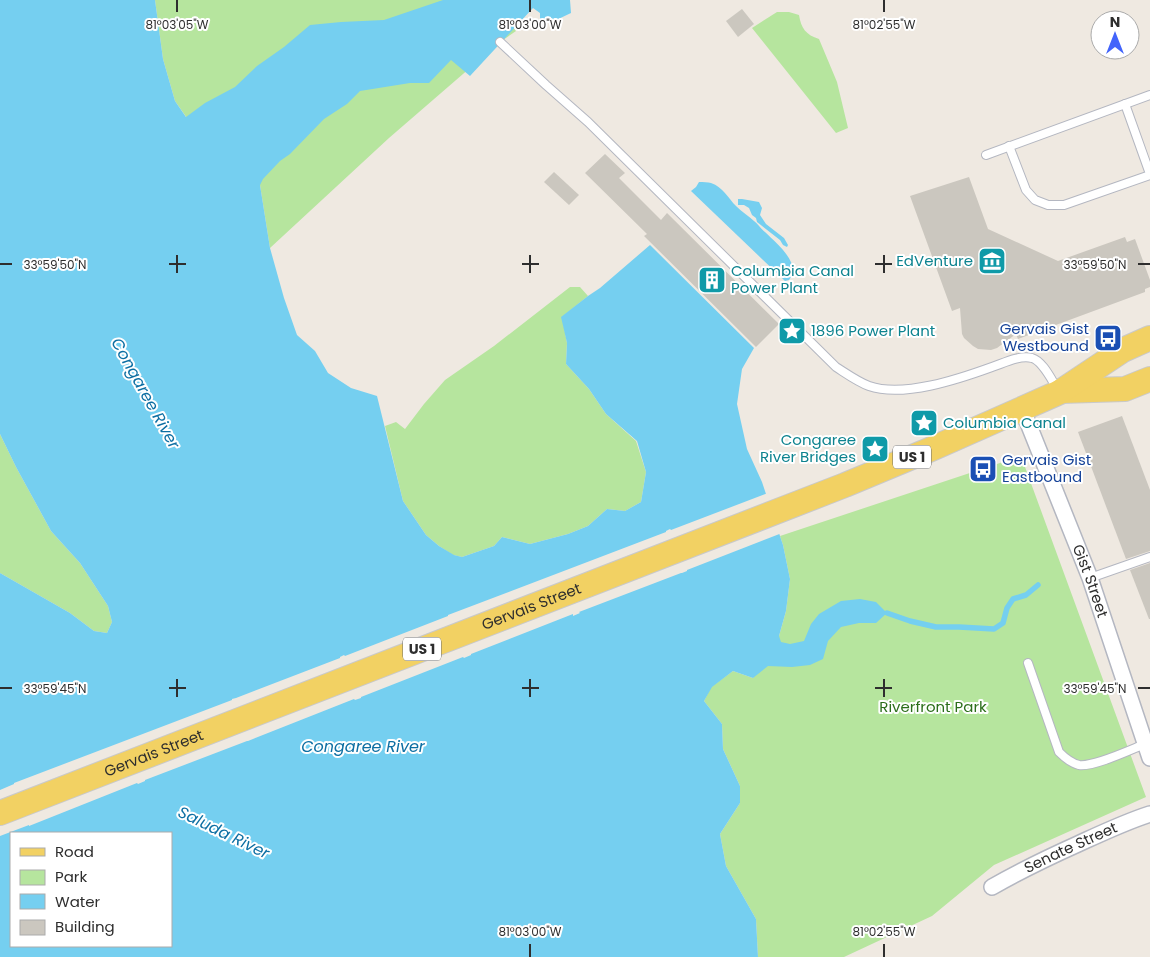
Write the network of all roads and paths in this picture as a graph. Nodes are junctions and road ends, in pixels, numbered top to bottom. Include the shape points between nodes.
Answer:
1 (500, 42) dead end
2 (1150, 96) edge
3 (1125, 104) junction
4 (1009, 146) junction
5 (986, 155) dead end
6 (1150, 175) edge
7 (1150, 338) edge
8 (1150, 379) edge
9 (1060, 392) junction
10 (1022, 408) junction
11 (1150, 557) edge
12 (1090, 578) junction
13 (1028, 663) dead end
14 (1147, 751) edge
15 (0, 813) edge
16 (1150, 814) edge
17 (992, 887) dead end

1 - 9 lane via 588,122 836,367 871,386 897,390 969,375 1026,357 1041,364
2 - 3 lane
3 - 4 lane
3 - 6 lane
4 - 5 lane
4 - 6 lane via 1026,190 1035,200 1048,205 1064,205
7 - 9 main road, Gervais Street / US 1 via 1123,350
8 - 9 main road, Gervais Street via 1125,388
9 - 10 main road, Gervais Street / US 1
10 - 12 street, Gist Street
10 - 15 main road, Gervais Street / US 1 via 845,485
11 - 12 lane
12 - 14 street, Gist Street
13 - 14 lane via 1059,752 1067,761 1079,765 1092,764
16 - 17 street, Senate Street via 1027,867

